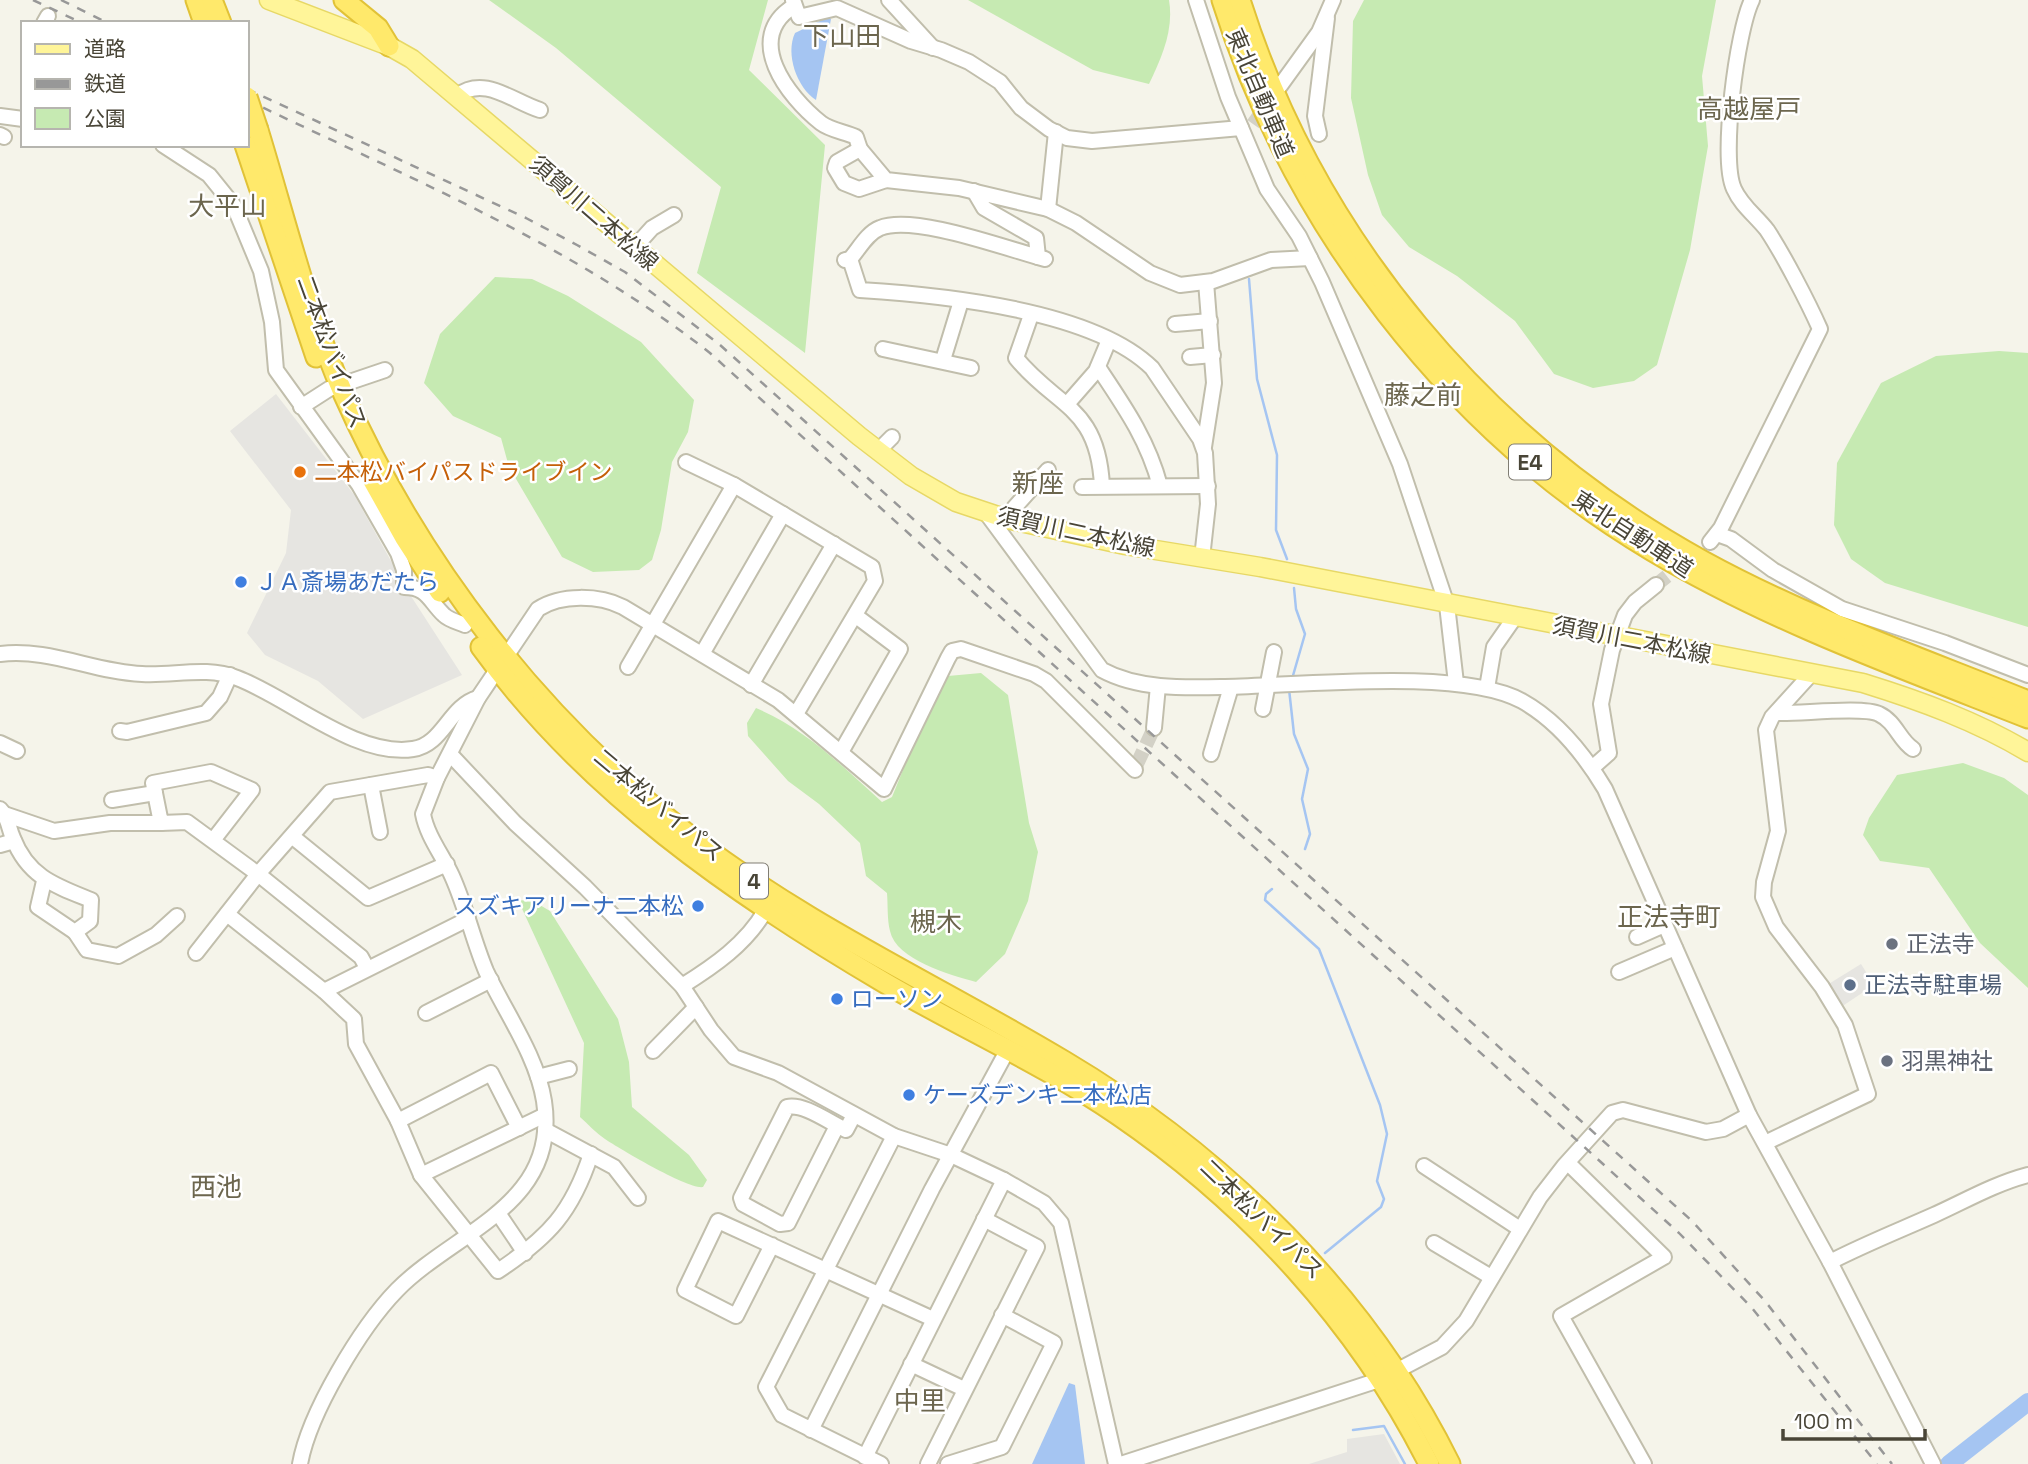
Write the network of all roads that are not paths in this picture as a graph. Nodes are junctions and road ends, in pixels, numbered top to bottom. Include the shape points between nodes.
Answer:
1 (195, 0) edge
2 (212, 0) edge
3 (269, 0) edge
4 (344, 0) edge
5 (889, 0) edge
6 (1196, 0) edge
7 (1222, 0) edge
8 (1240, 0) edge
9 (1333, 0) edge
10 (1752, 0) edge
11 (793, 3) edge
12 (844, 4) edge
13 (1327, 18) junction
14 (203, 21) edge
15 (220, 21) edge
16 (389, 46) junction
17 (933, 48) junction
18 (1280, 86) dead end
19 (457, 96) junction
20 (248, 107) edge
21 (540, 110) dead end
22 (0, 116) edge
23 (21, 118) edge
24 (1247, 131) junction
25 (1056, 132) junction
26 (1319, 134) dead end
27 (251, 138) edge
28 (166, 147) edge
29 (860, 149) junction
30 (886, 180) junction
31 (974, 191) junction
32 (1048, 209) junction
33 (674, 215) dead end
34 (634, 248) junction
35 (1310, 258) junction
36 (1206, 282) junction
37 (961, 301) junction
38 (1031, 315) junction
39 (1210, 321) junction
40 (1175, 324) dead end
41 (1109, 340) junction
42 (883, 349) dead end
43 (1213, 355) junction
44 (1190, 357) dead end
45 (943, 360) junction
46 (1098, 367) junction
47 (971, 368) dead end
48 (385, 370) dead end
49 (334, 387) junction
50 (1068, 403) junction
51 (301, 407) junction
52 (892, 437) dead end
53 (1203, 447) junction
54 (878, 451) junction
55 (686, 462) dead end
56 (1048, 470) dead end
57 (734, 485) junction
58 (1102, 486) junction
59 (1160, 486) junction
60 (1208, 486) junction
61 (1082, 487) dead end
62 (1014, 508) dead end
63 (783, 514) junction
64 (986, 514) junction
65 (834, 544) junction
66 (1202, 558) junction
67 (1656, 585) tunnel mouth
68 (1447, 605) junction
69 (856, 616) junction
70 (1515, 617) junction
71 (465, 625) junction
72 (653, 626) junction
73 (1616, 638) junction
74 (1273, 652) dead end
75 (0, 654) edge
76 (702, 654) junction
77 (500, 662) junction
78 (628, 667) dead end
79 (1811, 674) junction
80 (230, 675) junction
81 (2028, 675) edge
82 (1456, 683) junction
83 (751, 684) junction
84 (1157, 685) junction
85 (1268, 686) junction
86 (1231, 687) junction
87 (1488, 688) junction
88 (478, 698) junction
89 (2028, 701) edge
90 (1263, 709) dead end
91 (1778, 713) junction
92 (796, 714) junction
93 (2028, 719) edge
94 (1154, 728) tunnel mouth
95 (120, 731) dead end
96 (0, 743) edge
97 (1913, 749) dead end
98 (17, 751) dead end
99 (841, 752) junction
100 (2028, 752) edge
101 (450, 754) junction
102 (1211, 754) dead end
103 (1592, 768) junction
104 (1135, 770) dead end
105 (437, 778) junction
106 (371, 785) junction
107 (155, 793) junction
108 (112, 800) dead end
109 (3, 812) edge
110 (161, 823) junction
111 (380, 832) dead end
112 (293, 836) junction
113 (214, 839) junction
114 (7, 843) edge
115 (447, 864) junction
116 (258, 874) junction
117 (44, 881) junction
118 (765, 911) junction
119 (227, 914) junction
120 (177, 916) dead end
121 (468, 919) junction
122 (1664, 925) junction
123 (75, 932) junction
124 (1637, 937) dead end
125 (1675, 948) junction
126 (196, 953) dead end
127 (367, 968) junction
128 (1619, 972) dead end
129 (491, 980) junction
130 (682, 986) junction
131 (324, 991) junction
132 (696, 1007) junction
133 (426, 1013) dead end
134 (653, 1051) dead end
135 (1007, 1051) junction
136 (569, 1069) dead end
137 (538, 1077) junction
138 (849, 1113) junction
139 (1749, 1115) junction
140 (398, 1121) junction
141 (545, 1122) junction
142 (837, 1126) junction
143 (519, 1128) junction
144 (894, 1136) junction
145 (1765, 1143) junction
146 (591, 1154) junction
147 (951, 1154) junction
148 (1568, 1163) junction
149 (1424, 1166) dead end
150 (421, 1175) junction
151 (2028, 1175) edge
152 (1003, 1180) junction
153 (638, 1198) dead end
154 (498, 1213) junction
155 (984, 1219) junction
156 (1520, 1229) junction
157 (470, 1234) junction
158 (1434, 1244) dead end
159 (772, 1245) junction
160 (526, 1253) junction
161 (1830, 1262) junction
162 (826, 1268) junction
163 (1491, 1277) junction
164 (879, 1294) junction
165 (1002, 1315) junction
166 (933, 1319) junction
167 (911, 1364) junction
168 (1388, 1377) junction
169 (964, 1389) junction
170 (1428, 1420) junction
171 (811, 1430) junction
172 (865, 1457) junction
173 (1932, 1463) edge
174 (300, 1464) edge
175 (881, 1464) edge
176 (928, 1464) edge
177 (948, 1464) edge
178 (1118, 1464) edge
179 (1429, 1464) edge
180 (1450, 1464) edge
181 (1456, 1464) edge
182 (1644, 1464) edge

1 - 14 highway
2 - 15 highway
3 - 16 main road, 須賀川二本松線
4 - 16 highway via 378,28
5 - 17 street
6 - 24 street via 1210,47
7 - 93 highway, 東北自動車道 / E4 via 1252,84 1280,144 1336,242 1407,337 1494,431 1585,506 1696,575 1812,631
8 - 89 highway, 東北自動車道 / E4 via 1293,133 1349,232 1419,328 1504,417 1595,492 1703,561 1821,617
9 - 13 street
10 - 81 street via 1739,48 1729,141 1730,181 1740,201 1773,240 1820,328 1714,538 1738,542 1773,570 1842,610
11 - 12 street via 799,17
11 - 29 street via 772,37 772,62 801,105 823,125 856,137
12 - 17 street
13 - 18 street
13 - 26 street via 1315,116
16 - 19 main road, 須賀川二本松線
17 - 25 street via 1000,82 1021,108
19 - 21 street via 467,88 484,86
19 - 34 main road, 須賀川二本松線
20 - 27 highway, 二本松バイパス / 4, bridge
22 - 23 street
24 - 25 street via 1092,141
24 - 35 street via 1267,189
25 - 32 street
27 - 49 highway, 二本松バイパス / 4
28 - 51 street via 209,175 234,206 261,271 276,370
29 - 30 street
29 - 30 street via 837,162 835,168 844,183 859,189
30 - 31 street
31 - 32 street
31 - 37 street via 984,208 1036,239 1041,258 929,226 893,225 872,232 848,260 860,290
32 - 36 street via 1164,281
33 - 34 street via 652,228
34 - 54 main road, 須賀川二本松線
35 - 36 street via 1271,260
35 - 68 street via 1379,410
36 - 39 street
37 - 38 street
37 - 45 street
38 - 41 street
38 - 50 street via 1016,358
39 - 40 street
39 - 43 street
41 - 46 street
41 - 53 street via 1152,368
42 - 45 street
43 - 44 street
43 - 53 street via 1214,383
45 - 47 street
46 - 50 street
46 - 59 street via 1134,421
48 - 49 street
49 - 51 street
49 - 71 highway, 二本松バイパス / 4 via 405,538
49 - 77 highway, 二本松バイパス / 4
50 - 58 street via 1096,447
51 - 71 street via 359,485 385,530 404,570 404,587 428,593 445,616
52 - 54 street
53 - 60 street
54 - 64 main road, 須賀川二本松線 via 911,476
55 - 57 street
56 - 62 street
57 - 63 street
57 - 72 street
58 - 59 street
58 - 61 street
59 - 60 street
60 - 66 street
63 - 65 street
63 - 76 street
64 - 66 main road, 須賀川二本松線
64 - 84 street via 1102,670 1120,680
65 - 69 street via 872,567 876,580
65 - 83 street
66 - 68 main road, 須賀川二本松線
67 - 73 street via 1635,603
68 - 70 main road, 須賀川二本松線
68 - 82 street
69 - 92 street
69 - 99 street via 900,649
70 - 73 main road, 須賀川二本松線
70 - 87 street via 1494,647
71 - 77 highway, 二本松バイパス / 4
72 - 76 street
72 - 77 street via 611,601 572,599 546,604 532,614
72 - 78 street
73 - 79 main road, 須賀川二本松線
73 - 103 street via 1601,704 1609,753
74 - 85 street
75 - 80 street via 40,653 142,674 199,671
76 - 83 street
77 - 88 street
77 - 118 highway, 二本松バイパス / 4 via 526,704 623,799
77 - 168 highway, 二本松バイパス / 4 via 687,834 739,872 809,917 1077,1069 1210,1165 1317,1271
79 - 91 street
79 - 100 main road, 須賀川二本松線 via 1916,699 1988,729
80 - 88 street via 356,739 412,750 424,746 462,705
80 - 95 street via 206,713
82 - 85 street
82 - 87 street
83 - 92 street
84 - 86 street
84 - 94 street
85 - 86 street
85 - 90 street
86 - 102 street
87 - 103 street via 1522,701 1550,720
88 - 101 street
91 - 97 street via 1877,712 1895,724
91 - 145 street via 1766,730 1778,831 1763,897 1776,928 1840,1016 1868,1094
92 - 99 street
96 - 98 street
99 - 104 street via 884,789 948,658 961,649 1046,681
101 - 105 street
101 - 130 street
103 - 122 street
105 - 106 street via 428,775
105 - 115 street via 423,818
106 - 111 street
106 - 112 street via 330,792
107 - 108 street
107 - 110 street
107 - 113 street via 153,783 212,772 252,790
109 - 110 street via 54,831 110,823
109 - 114 street
110 - 113 street via 187,822
112 - 115 street via 368,898
112 - 116 street
113 - 116 street
114 - 117 street
115 - 121 street
116 - 119 street
116 - 127 street via 361,957
117 - 123 street via 38,907
117 - 123 street via 91,900 90,921
118 - 130 street via 717,964
118 - 135 highway, 二本松バイパス / 4
119 - 126 street
119 - 131 street
120 - 123 street via 156,935 118,956 87,950
121 - 127 street
121 - 129 street
122 - 124 street
122 - 125 street
125 - 128 street
125 - 139 street
127 - 131 street
129 - 133 street
129 - 137 street
130 - 132 street
131 - 140 street via 354,1019 356,1044
132 - 134 street
132 - 138 street via 734,1057 778,1073
135 - 147 street
135 - 168 highway, 二本松バイパス / 4 via 1115,1113 1234,1207 1289,1262
136 - 137 street
137 - 141 street
138 - 142 street via 846,1130
138 - 144 street
139 - 145 street
139 - 148 street via 1706,1132 1618,1110
140 - 143 street via 491,1073
140 - 150 street
141 - 143 street
141 - 146 street
141 - 154 street via 541,1157 531,1177
142 - 142 street via 794,1105 787,1107 741,1198 743,1204 780,1224 788,1223
143 - 150 street
144 - 147 street
144 - 162 street
145 - 161 street
146 - 153 street via 614,1167
146 - 160 street via 555,1228
147 - 152 street
147 - 164 street
148 - 156 street
148 - 182 street via 1664,1256 1561,1316
149 - 156 street
150 - 157 street
151 - 161 street via 1885,1233
152 - 155 street
152 - 178 street via 1044,1203 1061,1223
154 - 157 street
154 - 160 street
155 - 165 street via 1037,1247
155 - 166 street
156 - 163 street
157 - 160 street via 498,1271
157 - 174 street via 397,1290 363,1336 312,1420
158 - 163 street
159 - 159 street via 718,1221 685,1290 736,1316
159 - 162 street
161 - 173 street
162 - 164 street
162 - 171 street via 766,1387 782,1415
163 - 168 street via 1454,1336
164 - 166 street
164 - 171 street
165 - 169 street
165 - 177 street via 1054,1343 1002,1447
166 - 167 street
167 - 169 street
167 - 172 street
168 - 170 highway, 二本松バイパス / 4
168 - 178 street
168 - 179 highway, 二本松バイパス / 4
169 - 176 street
170 - 180 highway, 二本松バイパス / 4
170 - 181 highway
171 - 172 street
172 - 175 street

